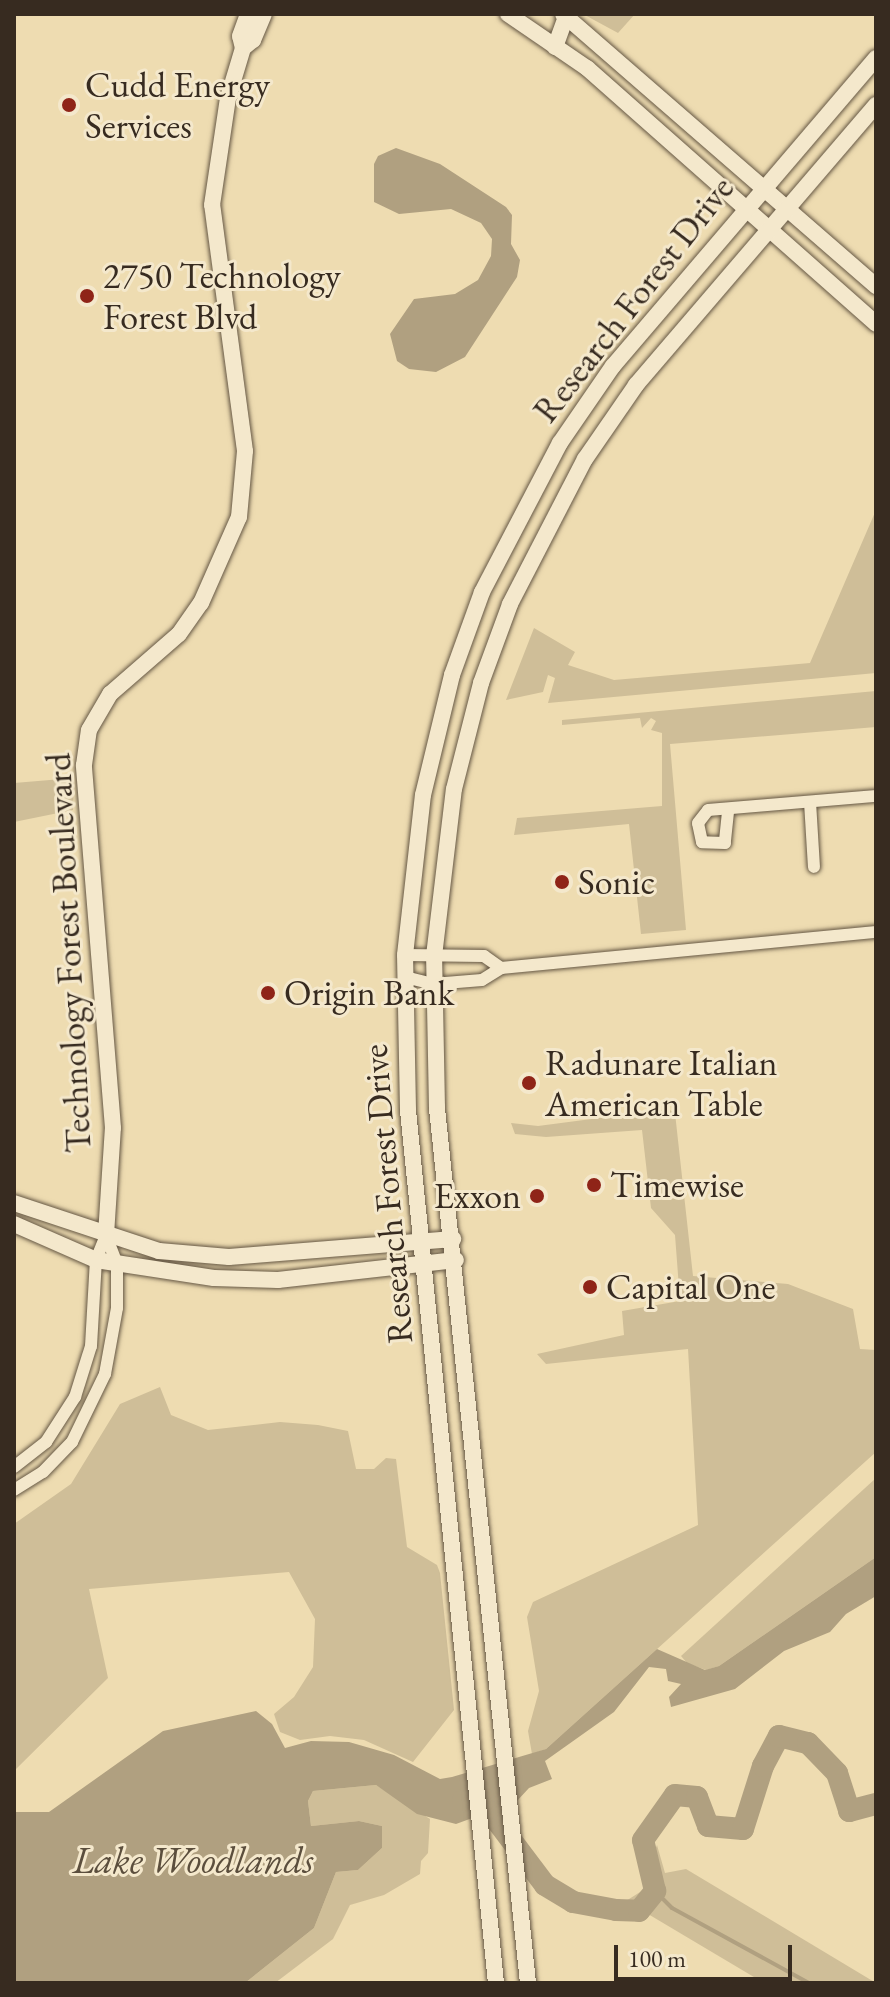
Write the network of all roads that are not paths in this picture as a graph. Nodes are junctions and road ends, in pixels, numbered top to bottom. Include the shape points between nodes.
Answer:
1 (248, 14) edge
2 (264, 14) edge
3 (508, 14) edge
4 (564, 15) edge
5 (537, 34) junction
6 (555, 47) junction
7 (243, 48) junction
8 (876, 58) edge
9 (876, 105) edge
10 (762, 185) junction
11 (785, 206) junction
12 (744, 208) junction
13 (767, 228) junction
14 (876, 286) edge
15 (876, 324) edge
16 (876, 796) edge
17 (810, 802) junction
18 (728, 812) dead end
19 (814, 867) dead end
20 (876, 932) edge
21 (405, 955) junction
22 (434, 956) junction
23 (501, 968) junction
24 (405, 977) junction
25 (433, 984) junction
26 (14, 1203) edge
27 (14, 1224) edge
28 (106, 1235) junction
29 (453, 1239) junction
30 (422, 1241) junction
31 (96, 1260) junction
32 (456, 1260) junction
33 (425, 1263) junction
34 (117, 1264) junction
35 (14, 1467) edge
36 (14, 1490) edge
37 (496, 1983) edge
38 (528, 1983) edge

1 - 7 main road via 240,36
2 - 7 main road, Technology Forest Boulevard via 253,40
3 - 5 main road
4 - 5 main road
4 - 6 main road
4 - 10 main road
5 - 6 main road
6 - 12 main road
7 - 28 main road, Technology Forest Boulevard via 220,139 212,205 245,451 239,517 217,576 179,634 110,694 89,730 84,765 113,1128
8 - 10 main road, Research Forest Drive
9 - 11 main road, Research Forest Drive
10 - 11 main road
10 - 12 main road, Research Forest Drive
11 - 13 main road, Research Forest Drive
11 - 14 main road
12 - 13 main road
12 - 21 main road, Research Forest Drive via 613,366 560,443 482,592 433,748 413,857
13 - 15 main road
13 - 22 main road, Research Forest Drive via 636,385 585,459 510,604 481,683 454,789
16 - 17 street
17 - 18 street
17 - 19 street
20 - 23 street
21 - 22 street
21 - 24 main road, Research Forest Drive
22 - 23 street via 484,956
22 - 25 main road, Research Forest Drive
23 - 25 street via 482,980
24 - 25 street
24 - 30 main road, Research Forest Drive via 408,1110
25 - 29 main road, Research Forest Drive via 437,1108
26 - 28 main road
27 - 31 main road
28 - 30 main road via 159,1251 229,1257
28 - 31 street, Technology Forest Boulevard
28 - 34 street, Technology Forest Boulevard
29 - 30 main road
29 - 32 main road, Research Forest Drive
30 - 33 main road, Research Forest Drive
31 - 34 main road
31 - 35 street, Technology Forest Boulevard via 91,1346 75,1397 46,1442
32 - 33 main road
32 - 38 main road, Research Forest Drive
33 - 34 main road via 278,1280 214,1278
33 - 37 main road, Research Forest Drive
34 - 36 street, Technology Forest Boulevard via 112,1343 92,1407 60,1457

